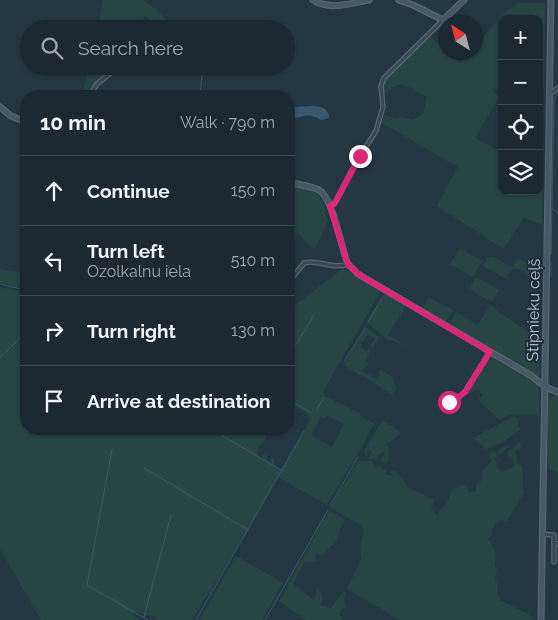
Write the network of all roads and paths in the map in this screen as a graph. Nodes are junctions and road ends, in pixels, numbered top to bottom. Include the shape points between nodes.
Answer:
1 (313, 0) edge
2 (370, 0) edge
3 (399, 0) edge
4 (464, 0) edge
5 (550, 0) edge
6 (448, 15) edge
7 (438, 18) edge
8 (438, 25) edge
9 (108, 75) edge
10 (558, 88) edge
11 (94, 90) edge
12 (549, 92) junction
13 (0, 107) edge
14 (20, 120) edge
15 (295, 184) edge
16 (330, 206) junction
17 (348, 264) junction
18 (295, 274) edge
19 (490, 352) junction
20 (544, 384) junction
21 (444, 401) dead end
22 (542, 534) junction
23 (556, 543) edge
24 (554, 562) dead end
25 (540, 620) edge

1 - 2 main road via 335,6
3 - 7 main road
4 - 6 main road
5 - 12 main road, Stīpnieku ceļš
8 - 16 street via 384,78 381,91 383,107 376,131 336,201
9 - 11 street
10 - 12 street
12 - 20 main road, Stīpnieku ceļš
13 - 14 main road
15 - 16 main road via 319,190
16 - 17 main road
17 - 18 street via 340,267 304,263
17 - 19 main road via 358,274
19 - 20 main road
19 - 21 street via 465,392 449,402
20 - 22 main road, Stīpnieku ceļš
22 - 23 street via 554,535
22 - 25 main road, Stīpnieku ceļš
23 - 24 street

